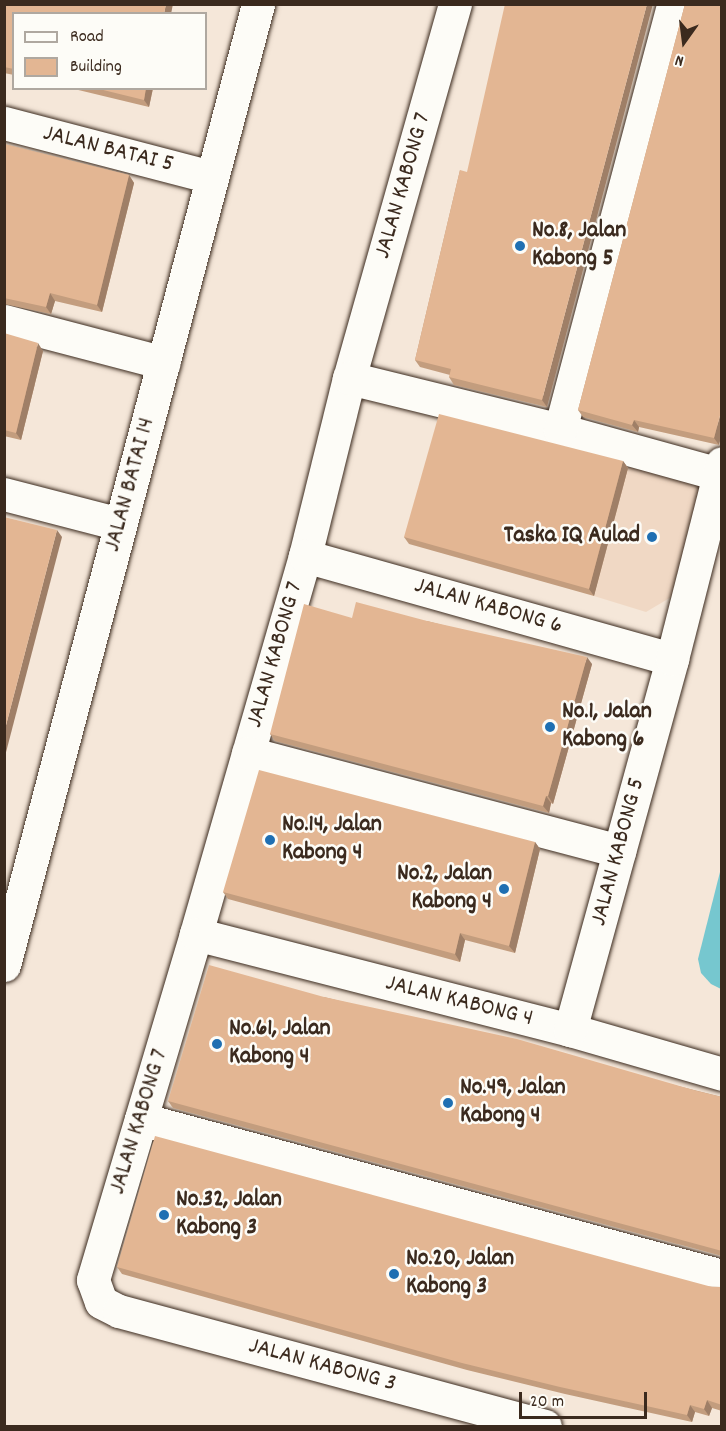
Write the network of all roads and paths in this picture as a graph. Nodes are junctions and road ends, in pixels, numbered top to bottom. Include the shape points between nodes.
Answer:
1 (258, 4) edge
2 (456, 4) edge
3 (673, 4) edge
4 (4, 123) edge
5 (212, 177) junction
6 (4, 321) edge
7 (164, 363) junction
8 (349, 378) junction
9 (560, 430) junction
10 (720, 469) edge
11 (4, 494) edge
12 (120, 524) junction
13 (305, 556) junction
14 (672, 659) junction
15 (248, 753) junction
16 (619, 851) junction
17 (196, 934) junction
18 (7, 946) edge
19 (570, 1030) junction
20 (722, 1074) edge
21 (141, 1119) junction
22 (722, 1276) edge
23 (101, 1302) joint
24 (545, 1426) edge

1 - 5 street, JALAN BATAI 14
2 - 8 street, JALAN KABONG 7
3 - 9 street
4 - 5 street, JALAN BATAI 5
5 - 7 street, JALAN BATAI 14
6 - 7 street
7 - 12 street, JALAN BATAI 14
8 - 9 street
8 - 13 street, JALAN KABONG 7
9 - 10 street
10 - 14 street, JALAN KABONG 5
11 - 12 street
12 - 18 street, JALAN BATAI 14
13 - 14 street, JALAN KABONG 6
13 - 15 street, JALAN KABONG 7
14 - 16 street, JALAN KABONG 5
15 - 16 street
15 - 17 street, JALAN KABONG 7
16 - 19 street, JALAN KABONG 5
17 - 19 street, JALAN KABONG 4
17 - 21 street, JALAN KABONG 7
19 - 20 street, JALAN KABONG 4
21 - 22 street
21 - 23 street, JALAN KABONG 7 via 93,1280
23 - 24 street, JALAN KABONG 3 via 118,1311

